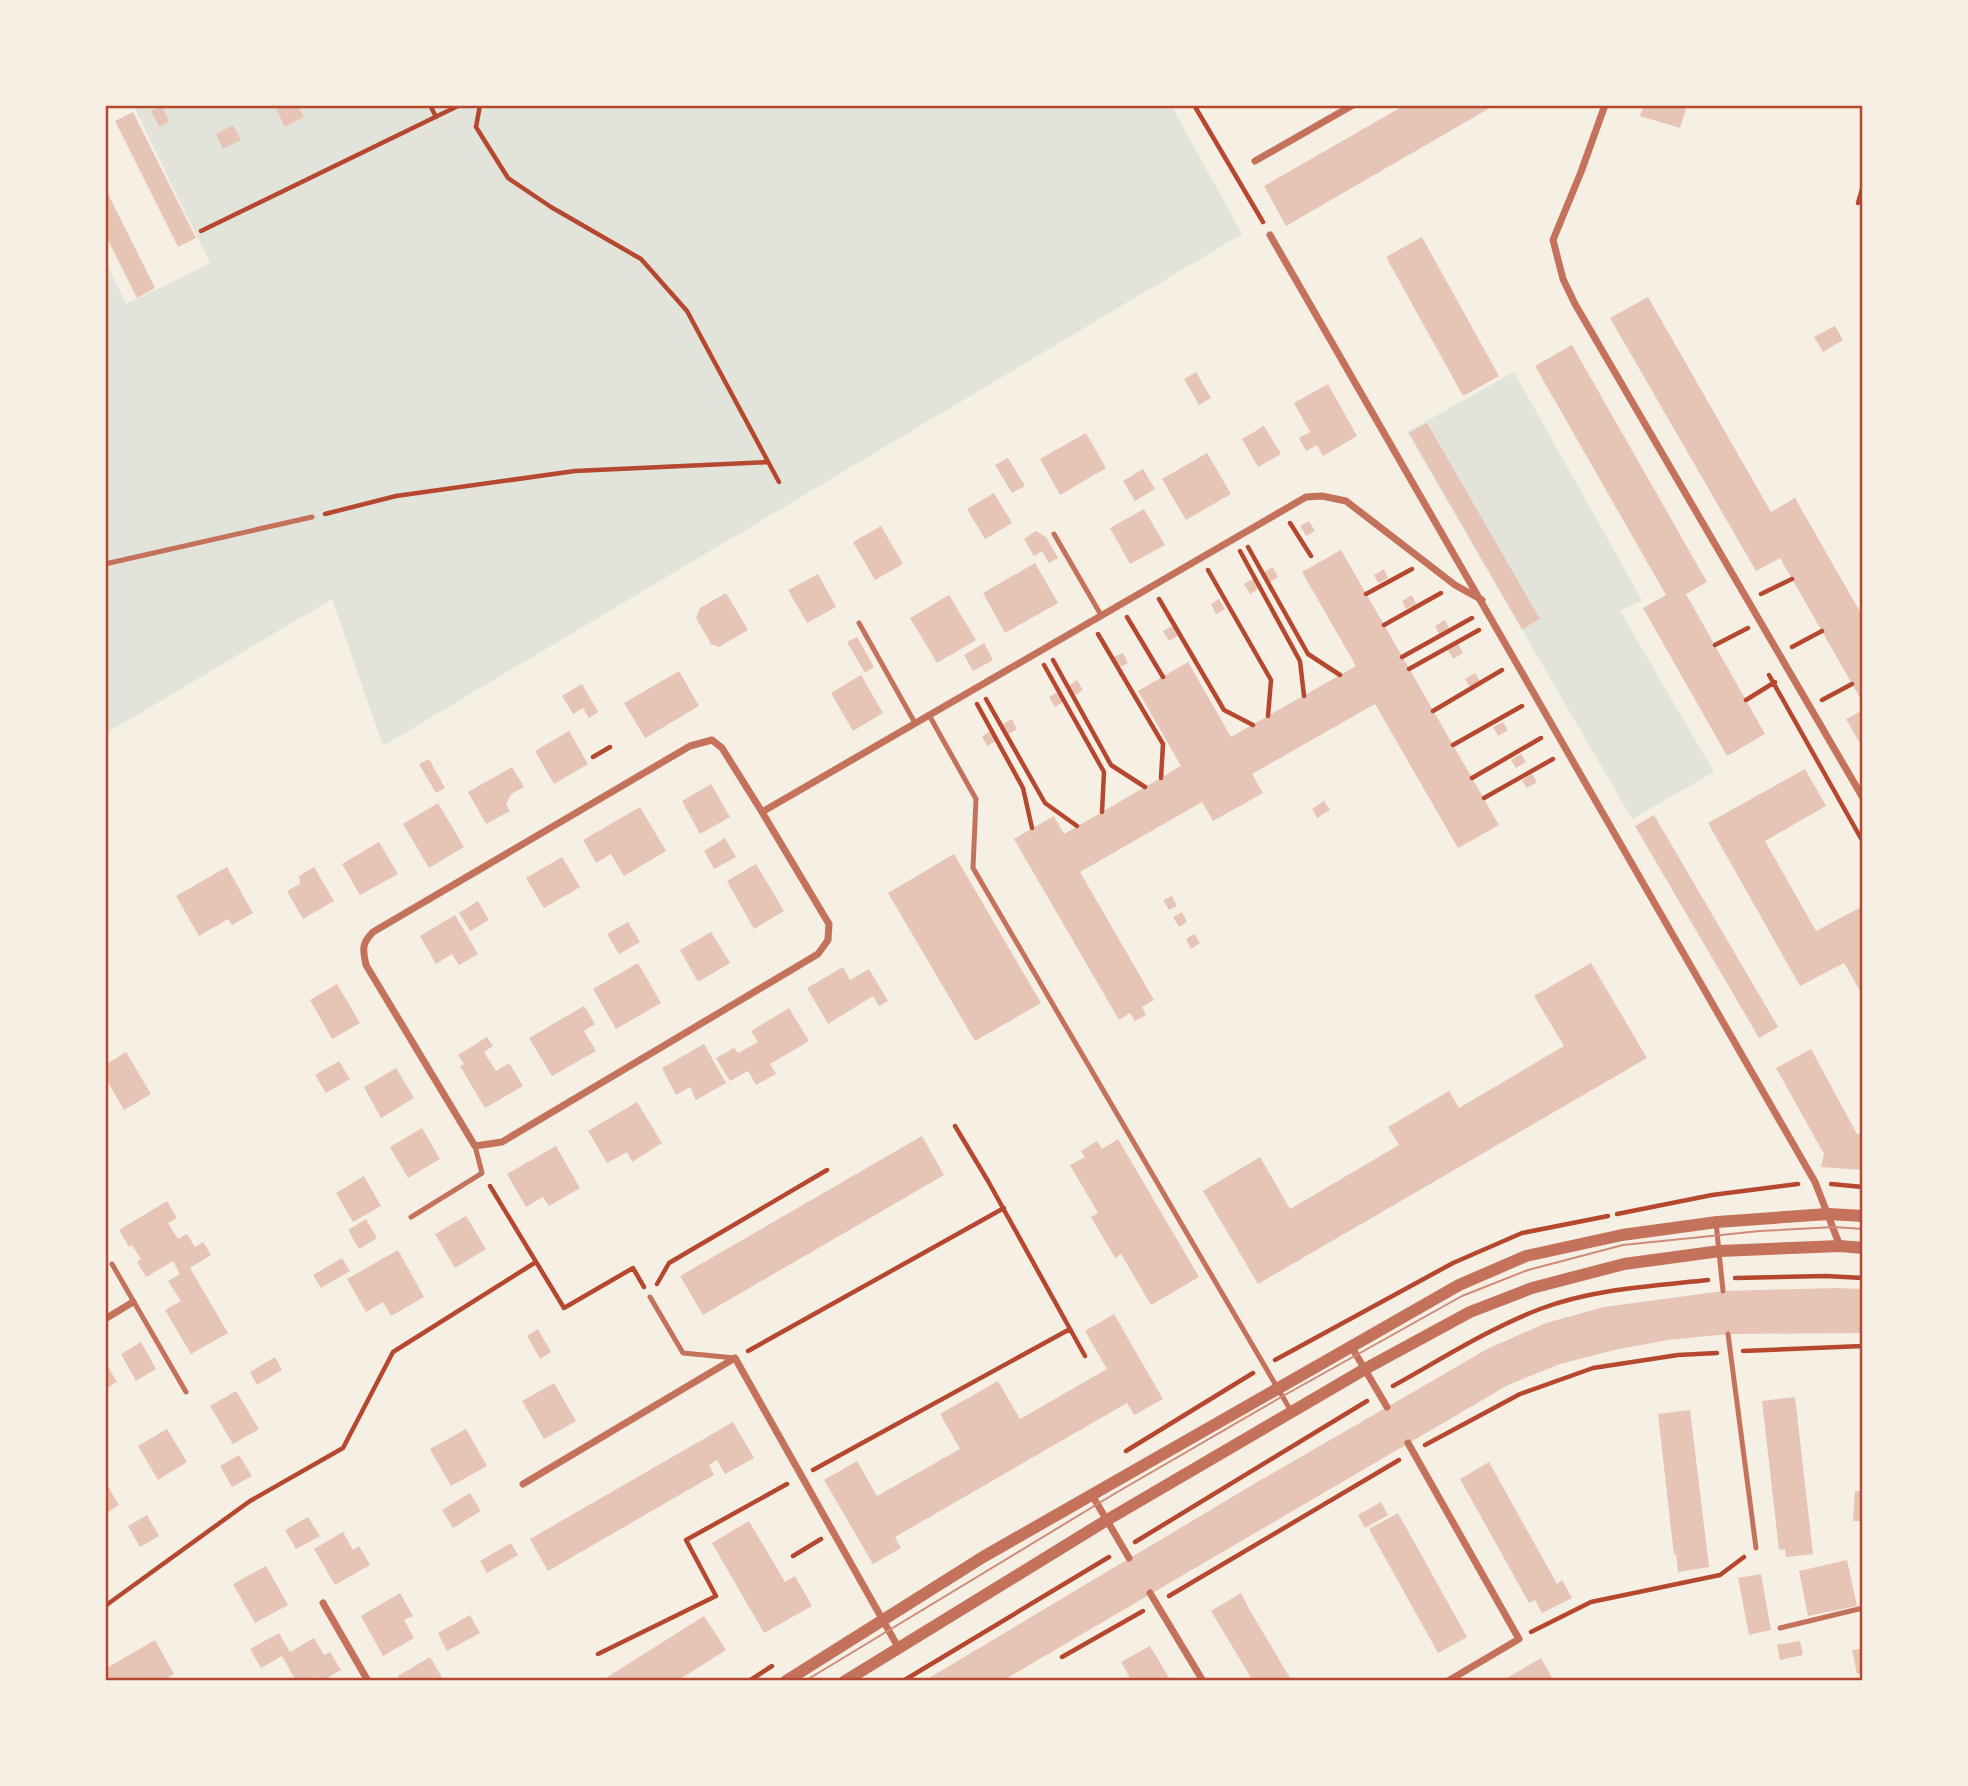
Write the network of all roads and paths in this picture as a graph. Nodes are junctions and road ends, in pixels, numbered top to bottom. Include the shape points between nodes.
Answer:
1 (430, 105) edge
2 (460, 105) edge
3 (480, 105) edge
4 (1194, 105) edge
5 (1353, 105) edge
6 (1605, 105) edge
7 (436, 117) junction
8 (1255, 161) dead end
9 (1863, 186) edge
10 (1858, 203) dead end
11 (201, 231) dead end
12 (1270, 235) joint
13 (768, 462) junction
14 (779, 482) dead end
15 (1282, 510) junction
16 (312, 517) joint
17 (1054, 534) dead end
18 (1236, 536) junction
19 (1311, 556) dead end
20 (1200, 557) junction
21 (1426, 562) junction
22 (105, 565) edge
23 (1792, 579) dead end
24 (1455, 585) junction
25 (1152, 586) junction
26 (1366, 594) dead end
27 (1482, 600) junction
28 (1748, 601) junction
29 (1120, 604) junction
30 (1487, 609) junction
31 (1101, 615) junction
32 (1090, 621) junction
33 (1494, 621) junction
34 (1760, 621) junction
35 (859, 623) dead end
36 (1384, 625) dead end
37 (1822, 631) dead end
38 (1715, 645) dead end
39 (1045, 647) junction
40 (1036, 652) junction
41 (1779, 654) junction
42 (1402, 657) dead end
43 (1517, 662) junction
44 (1409, 669) dead end
45 (1790, 674) junction
46 (1340, 675) dead end
47 (1163, 677) dead end
48 (1852, 684) dead end
49 (979, 685) junction
50 (970, 691) junction
51 (1304, 696) dead end
52 (1537, 697) junction
53 (1746, 700) dead end
54 (1810, 707) junction
55 (1433, 710) dead end
56 (929, 715) junction
57 (1268, 716) dead end
58 (915, 723) junction
59 (1254, 724) dead end
60 (1555, 729) junction
61 (1453, 745) dead end
62 (610, 747) dead end
63 (1568, 750) junction
64 (593, 757) dead end
65 (1161, 778) dead end
66 (1472, 778) dead end
67 (1145, 787) dead end
68 (1484, 798) dead end
69 (1863, 798) edge
70 (762, 812) junction
71 (1102, 812) dead end
72 (1077, 826) dead end
73 (1032, 828) dead end
74 (1859, 835) dead end
75 (1863, 842) edge
76 (954, 1126) dead end
77 (475, 1146) junction
78 (827, 1170) dead end
79 (482, 1173) junction
80 (1815, 1182) junction
81 (1863, 1187) edge
82 (1004, 1208) junction
83 (1828, 1214) junction
84 (1863, 1216) edge
85 (411, 1217) dead end
86 (1716, 1222) junction
87 (1840, 1246) junction
88 (1863, 1248) edge
89 (1720, 1251) junction
90 (536, 1262) junction
91 (111, 1264) dead end
92 (1722, 1278) junction
93 (1863, 1278) edge
94 (1723, 1291) dead end
95 (650, 1297) junction
96 (133, 1302) junction
97 (105, 1319) edge
98 (1070, 1329) junction
99 (1728, 1334) dead end
100 (1351, 1346) junction
101 (1085, 1356) dead end
102 (735, 1358) junction
103 (1365, 1369) junction
104 (1583, 1371) dead end
105 (1278, 1388) junction
106 (186, 1392) dead end
107 (1380, 1394) junction
108 (1387, 1407) dead end
109 (1292, 1411) junction
110 (1408, 1443) dead end
111 (1413, 1452) junction
112 (802, 1476) junction
113 (523, 1484) dead end
114 (1092, 1495) junction
115 (1107, 1520) junction
116 (833, 1531) junction
117 (1756, 1548) joint
118 (1124, 1549) junction
119 (793, 1556) dead end
120 (1129, 1558) dead end
121 (1150, 1593) dead end
122 (323, 1603) dead end
123 (1156, 1604) junction
124 (105, 1606) edge
125 (1863, 1608) edge
126 (883, 1620) junction
127 (1780, 1628) dead end
128 (1518, 1639) junction
129 (898, 1647) junction
130 (598, 1654) dead end
131 (1062, 1657) dead end
132 (368, 1681) edge
133 (786, 1681) edge
134 (845, 1681) edge
135 (902, 1681) edge
136 (1203, 1681) edge
137 (1448, 1681) edge

1 - 7 path
2 - 7 path
3 - 13 path via 476,127 508,178 641,259 687,312
4 - 12 path
5 - 8 street
6 - 28 street via 1553,240 1563,279
7 - 11 path
9 - 10 path
12 - 27 street
13 - 14 path
13 - 16 path via 575,471 396,496
15 - 18 street
15 - 19 path
15 - 21 street via 1306,498 1346,501
16 - 22 lane
17 - 31 lane
18 - 20 street
18 - 46 path via 1308,654
18 - 51 path via 1300,661
20 - 25 street
20 - 57 path via 1271,680
21 - 24 street
21 - 26 path
23 - 28 path
24 - 27 street
24 - 36 path
25 - 29 street
25 - 59 path via 1224,710
27 - 30 street
28 - 34 street
29 - 31 street
29 - 47 path
30 - 33 street
30 - 42 path
31 - 32 street
32 - 39 street
32 - 65 path via 1163,744
33 - 43 street
33 - 44 path
34 - 38 path
34 - 41 street
35 - 58 lane
37 - 41 path
39 - 40 street
39 - 67 path via 1111,765
40 - 49 street
40 - 71 path via 1104,772
41 - 45 street
43 - 52 street
43 - 55 path
45 - 53 path
45 - 54 street
48 - 54 path
49 - 50 street
49 - 72 path via 1045,803
50 - 56 street
50 - 73 path via 1023,788
52 - 60 street
52 - 61 path
54 - 69 street
56 - 58 street
56 - 105 lane via 976,799 973,868
58 - 70 street
60 - 63 street
60 - 66 path
62 - 64 path
63 - 68 path
63 - 80 street
70 - 77 street via 829,924 828,940 818,954 502,1142
70 - 77 street via 722,748 712,740 690,746 363,942 366,965
74 - 75 path
76 - 82 path
77 - 79 lane
78 - 95 path via 669,1263
79 - 85 lane
79 - 90 path
80 - 81 path
80 - 83 street
82 - 98 path
82 - 102 path
83 - 84 street
83 - 86 street
83 - 87 street
86 - 89 lane
86 - 100 street via 1622,1235 1526,1256 1459,1285
87 - 88 street
87 - 89 street
89 - 92 lane
89 - 103 street via 1624,1264 1532,1288 1470,1312
90 - 95 path via 564,1308 633,1268
90 - 124 path via 393,1352 343,1448 250,1500
91 - 96 lane
92 - 93 path
92 - 94 lane
92 - 107 path via 1603,1292 1540,1309
95 - 102 lane via 683,1353
96 - 97 street
96 - 106 lane
98 - 101 path
98 - 112 path
99 - 117 lane
100 - 103 street
100 - 105 street
102 - 112 street
102 - 113 street
103 - 107 street
103 - 109 street
104 - 111 path via 1520,1394
105 - 109 lane
105 - 114 street
107 - 108 street
107 - 118 path
109 - 115 street
110 - 111 street
111 - 123 path
111 - 128 street
112 - 116 street
112 - 130 path via 686,1540 716,1596
114 - 115 street
114 - 126 street
115 - 118 street
115 - 129 street
116 - 119 path
116 - 126 street
117 - 128 path via 1720,1575 1591,1602
118 - 120 street
118 - 135 path
121 - 123 street
122 - 132 street
123 - 131 path
123 - 136 street
125 - 127 lane
126 - 129 street
126 - 133 street
128 - 137 street
129 - 134 street

